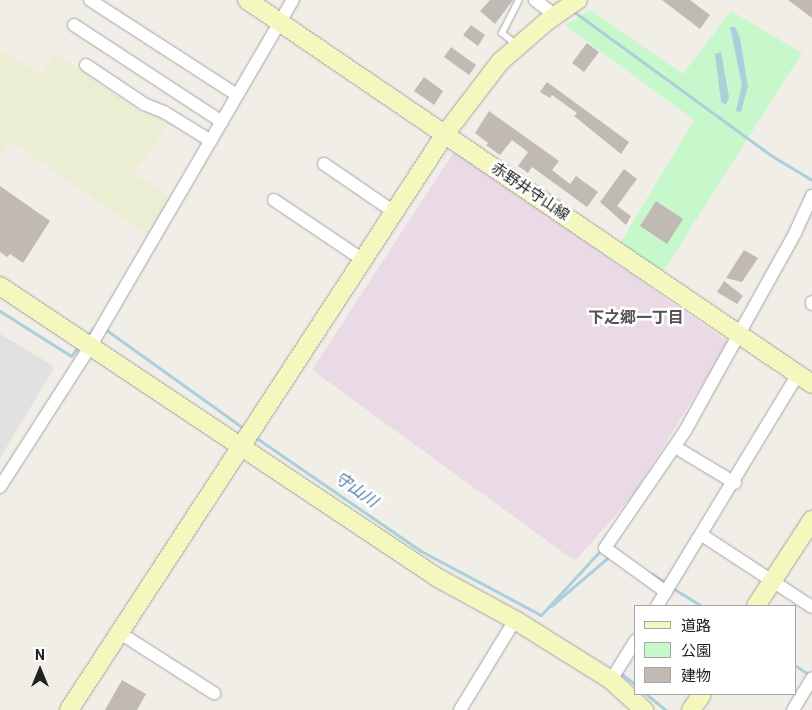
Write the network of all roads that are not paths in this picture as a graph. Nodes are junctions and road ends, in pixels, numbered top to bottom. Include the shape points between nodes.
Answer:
1 (90, 0) edge
2 (247, 0) edge
3 (293, 0) edge
4 (519, 0) edge
5 (535, 0) edge
6 (578, 0) edge
7 (554, 15) junction
8 (280, 22) junction
9 (74, 25) dead end
10 (519, 46) junction
11 (86, 65) dead end
12 (237, 95) junction
13 (222, 122) junction
14 (445, 134) junction
15 (211, 141) junction
16 (324, 164) dead end
17 (812, 196) edge
18 (274, 200) dead end
19 (394, 212) junction
20 (363, 260) junction
21 (0, 286) edge
22 (738, 333) junction
23 (90, 347) junction
24 (805, 379) edge
25 (239, 445) junction
26 (675, 447) junction
27 (734, 483) junction
28 (0, 487) edge
29 (812, 520) edge
30 (702, 535) junction
31 (772, 580) junction
32 (666, 592) junction
33 (658, 605) edge
34 (757, 605) edge
35 (812, 607) edge
36 (515, 620) junction
37 (120, 633) junction
38 (634, 643) edge
39 (812, 678) edge
40 (610, 680) junction
41 (214, 693) dead end
42 (701, 695) edge
43 (69, 710) edge
44 (460, 710) edge
45 (644, 710) edge
46 (692, 710) edge
47 (793, 710) edge

1 - 12 street
2 - 8 street, 赤野井守山線
3 - 8 street
4 - 10 lane via 502,33
5 - 7 street
6 - 7 street
7 - 10 street
8 - 12 street
8 - 14 street, 赤野井守山線
9 - 13 street
10 - 14 street via 486,78
11 - 15 street via 144,104
12 - 13 street
13 - 15 street
14 - 19 street
14 - 22 street, 赤野井守山線
15 - 23 street
16 - 19 street
17 - 22 street
18 - 20 street
19 - 20 street
20 - 25 street
21 - 23 street
22 - 24 street, 赤野井守山線
22 - 26 street
23 - 25 street
23 - 28 street
24 - 27 street
25 - 36 street via 438,578
25 - 37 street
26 - 27 street
26 - 32 street via 605,548
27 - 30 street
29 - 31 street
30 - 31 street
30 - 32 street
31 - 34 street
31 - 35 street
32 - 33 street
36 - 40 street
36 - 44 street
37 - 41 street
37 - 43 street
38 - 40 street
39 - 47 street
40 - 45 street
42 - 46 street

